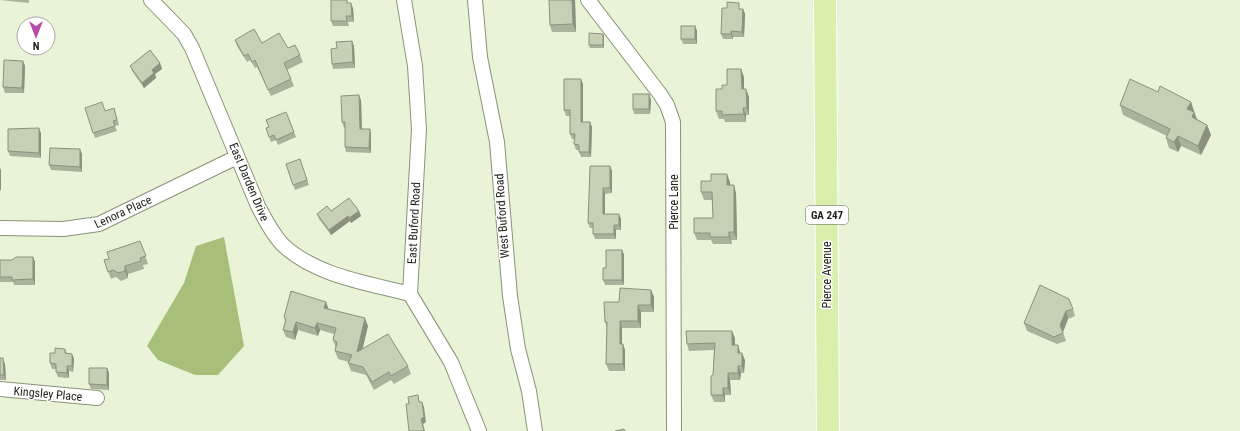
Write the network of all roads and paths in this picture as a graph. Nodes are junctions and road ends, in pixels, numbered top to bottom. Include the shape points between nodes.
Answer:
1 (151, 0) edge
2 (404, 0) edge
3 (475, 0) edge
4 (588, 0) edge
5 (825, 0) edge
6 (237, 157) junction
7 (0, 228) edge
8 (410, 294) junction
9 (0, 389) edge
10 (97, 398) dead end
11 (479, 431) edge
12 (535, 431) edge
13 (674, 431) edge
14 (828, 431) edge

1 - 6 street, East Darden Drive via 184,34 192,48 210,86
2 - 8 street, East Buford Road via 415,66 419,129
3 - 12 street, West Buford Road via 480,57 497,142 510,296
4 - 13 street, Pierce Lane via 660,94 673,122
5 - 14 main road, Pierce Avenue / GA 247
6 - 7 street, Lenora Place via 99,224 62,229
6 - 8 street, East Darden Drive via 267,224 281,244 297,257 327,270
8 - 11 street via 451,362
9 - 10 street, Kingsley Place

